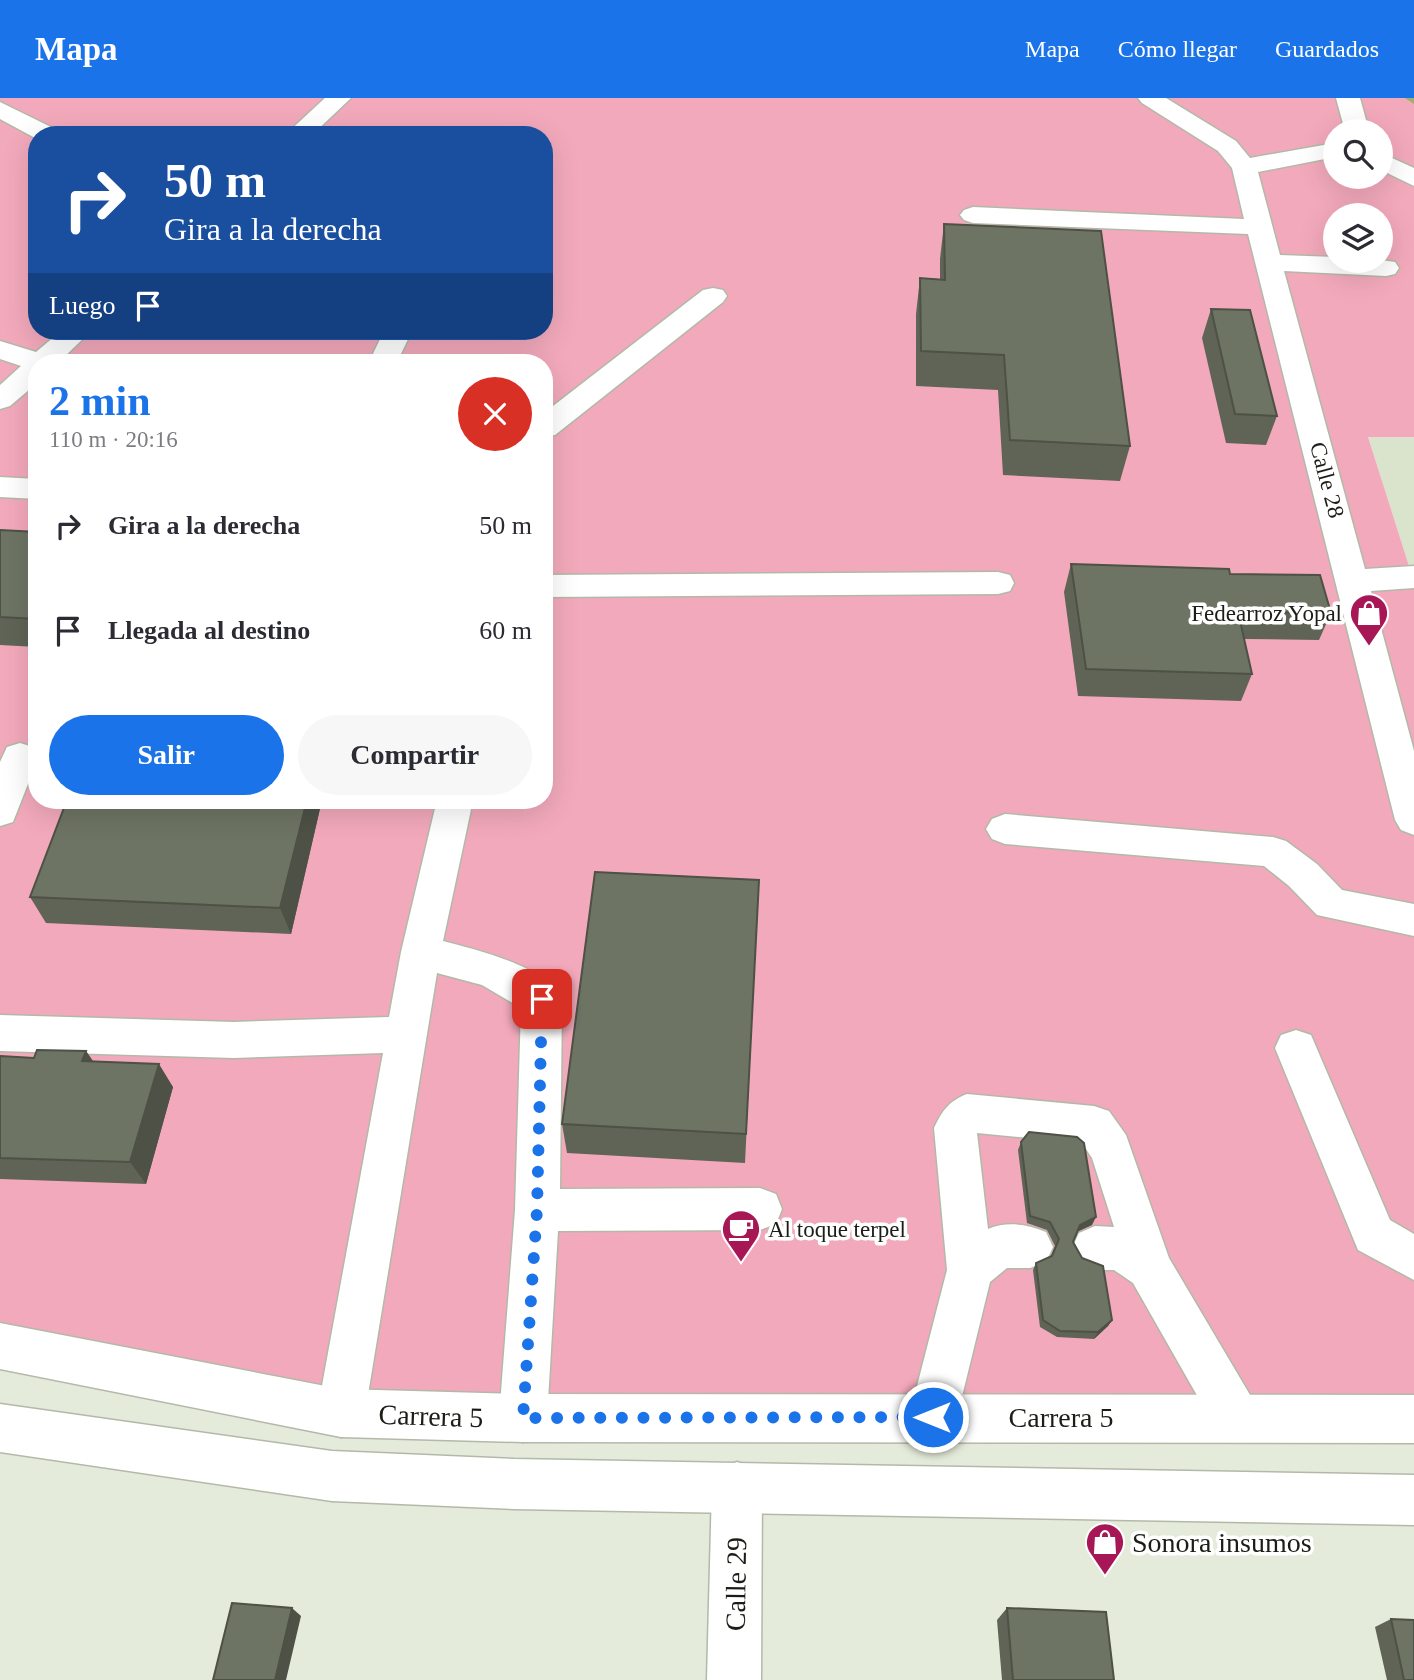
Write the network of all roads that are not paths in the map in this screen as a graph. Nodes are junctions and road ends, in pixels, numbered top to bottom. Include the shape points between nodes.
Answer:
1 (339, 98) edge
2 (1150, 98) edge
3 (1348, 98) edge
4 (0, 109) edge
5 (1354, 119) edge
6 (31, 126) edge
7 (307, 126) edge
8 (1323, 151) edge
9 (1236, 157) junction
10 (1393, 167) edge
11 (1414, 178) edge
12 (974, 215) dead end
13 (1260, 227) junction
14 (1269, 262) junction
15 (1323, 265) edge
16 (713, 296) dead end
17 (67, 340) edge
18 (0, 351) edge
19 (51, 354) edge
20 (28, 360) edge
21 (28, 374) edge
22 (0, 400) edge
23 (553, 421) edge
24 (0, 487) edge
25 (28, 489) edge
26 (1414, 577) edge
27 (1354, 581) junction
28 (998, 583) dead end
29 (553, 586) edge
30 (20, 757) dead end
31 (453, 809) edge
32 (0, 812) edge
33 (1414, 820) edge
34 (1005, 829) dead end
35 (1414, 920) edge
36 (421, 953) junction
37 (0, 1033) edge
38 (407, 1034) junction
39 (1296, 1048) dead end
40 (760, 1209) dead end
41 (537, 1210) junction
42 (1030, 1247) dead end
43 (1095, 1248) dead end
44 (1414, 1258) edge
45 (1149, 1268) junction
46 (970, 1270) junction
47 (0, 1346) edge
48 (341, 1413) junction
49 (933, 1417) junction
50 (1236, 1417) junction
51 (523, 1418) junction
52 (1414, 1419) edge
53 (0, 1428) edge
54 (737, 1487) junction
55 (1414, 1500) edge
56 (734, 1680) edge

1 - 7 main road
2 - 9 main road
3 - 5 main road
4 - 6 main road
8 - 9 main road
9 - 13 main road, Calle 28
10 - 11 main road
12 - 13 main road
13 - 14 main road, Calle 28
14 - 15 main road
14 - 27 main road, Calle 28
16 - 23 main road
17 - 19 main road
18 - 20 main road
21 - 22 main road
24 - 25 main road
26 - 27 main road
27 - 33 main road, Calle 28
28 - 29 main road
30 - 32 main road
31 - 36 main road
34 - 35 main road via 1273,852 1331,904
36 - 38 main road
36 - 41 main road via 493,971 542,999
37 - 38 main road via 234,1040
38 - 48 main road
39 - 44 main road via 1374,1235
40 - 41 main road
41 - 51 main road
42 - 46 main road via 999,1246
43 - 45 main road via 1122,1249
45 - 46 main road via 1111,1149 1094,1125 967,1113 955,1128
45 - 50 main road
46 - 49 main road
47 - 48 main road, Carrera 5
48 - 51 main road, Carrera 5
49 - 50 main road, Carrera 5
49 - 51 main road, Carrera 5
50 - 52 main road, Carrera 5
53 - 54 main road via 332,1476
54 - 55 main road
54 - 56 main road, Calle 29

